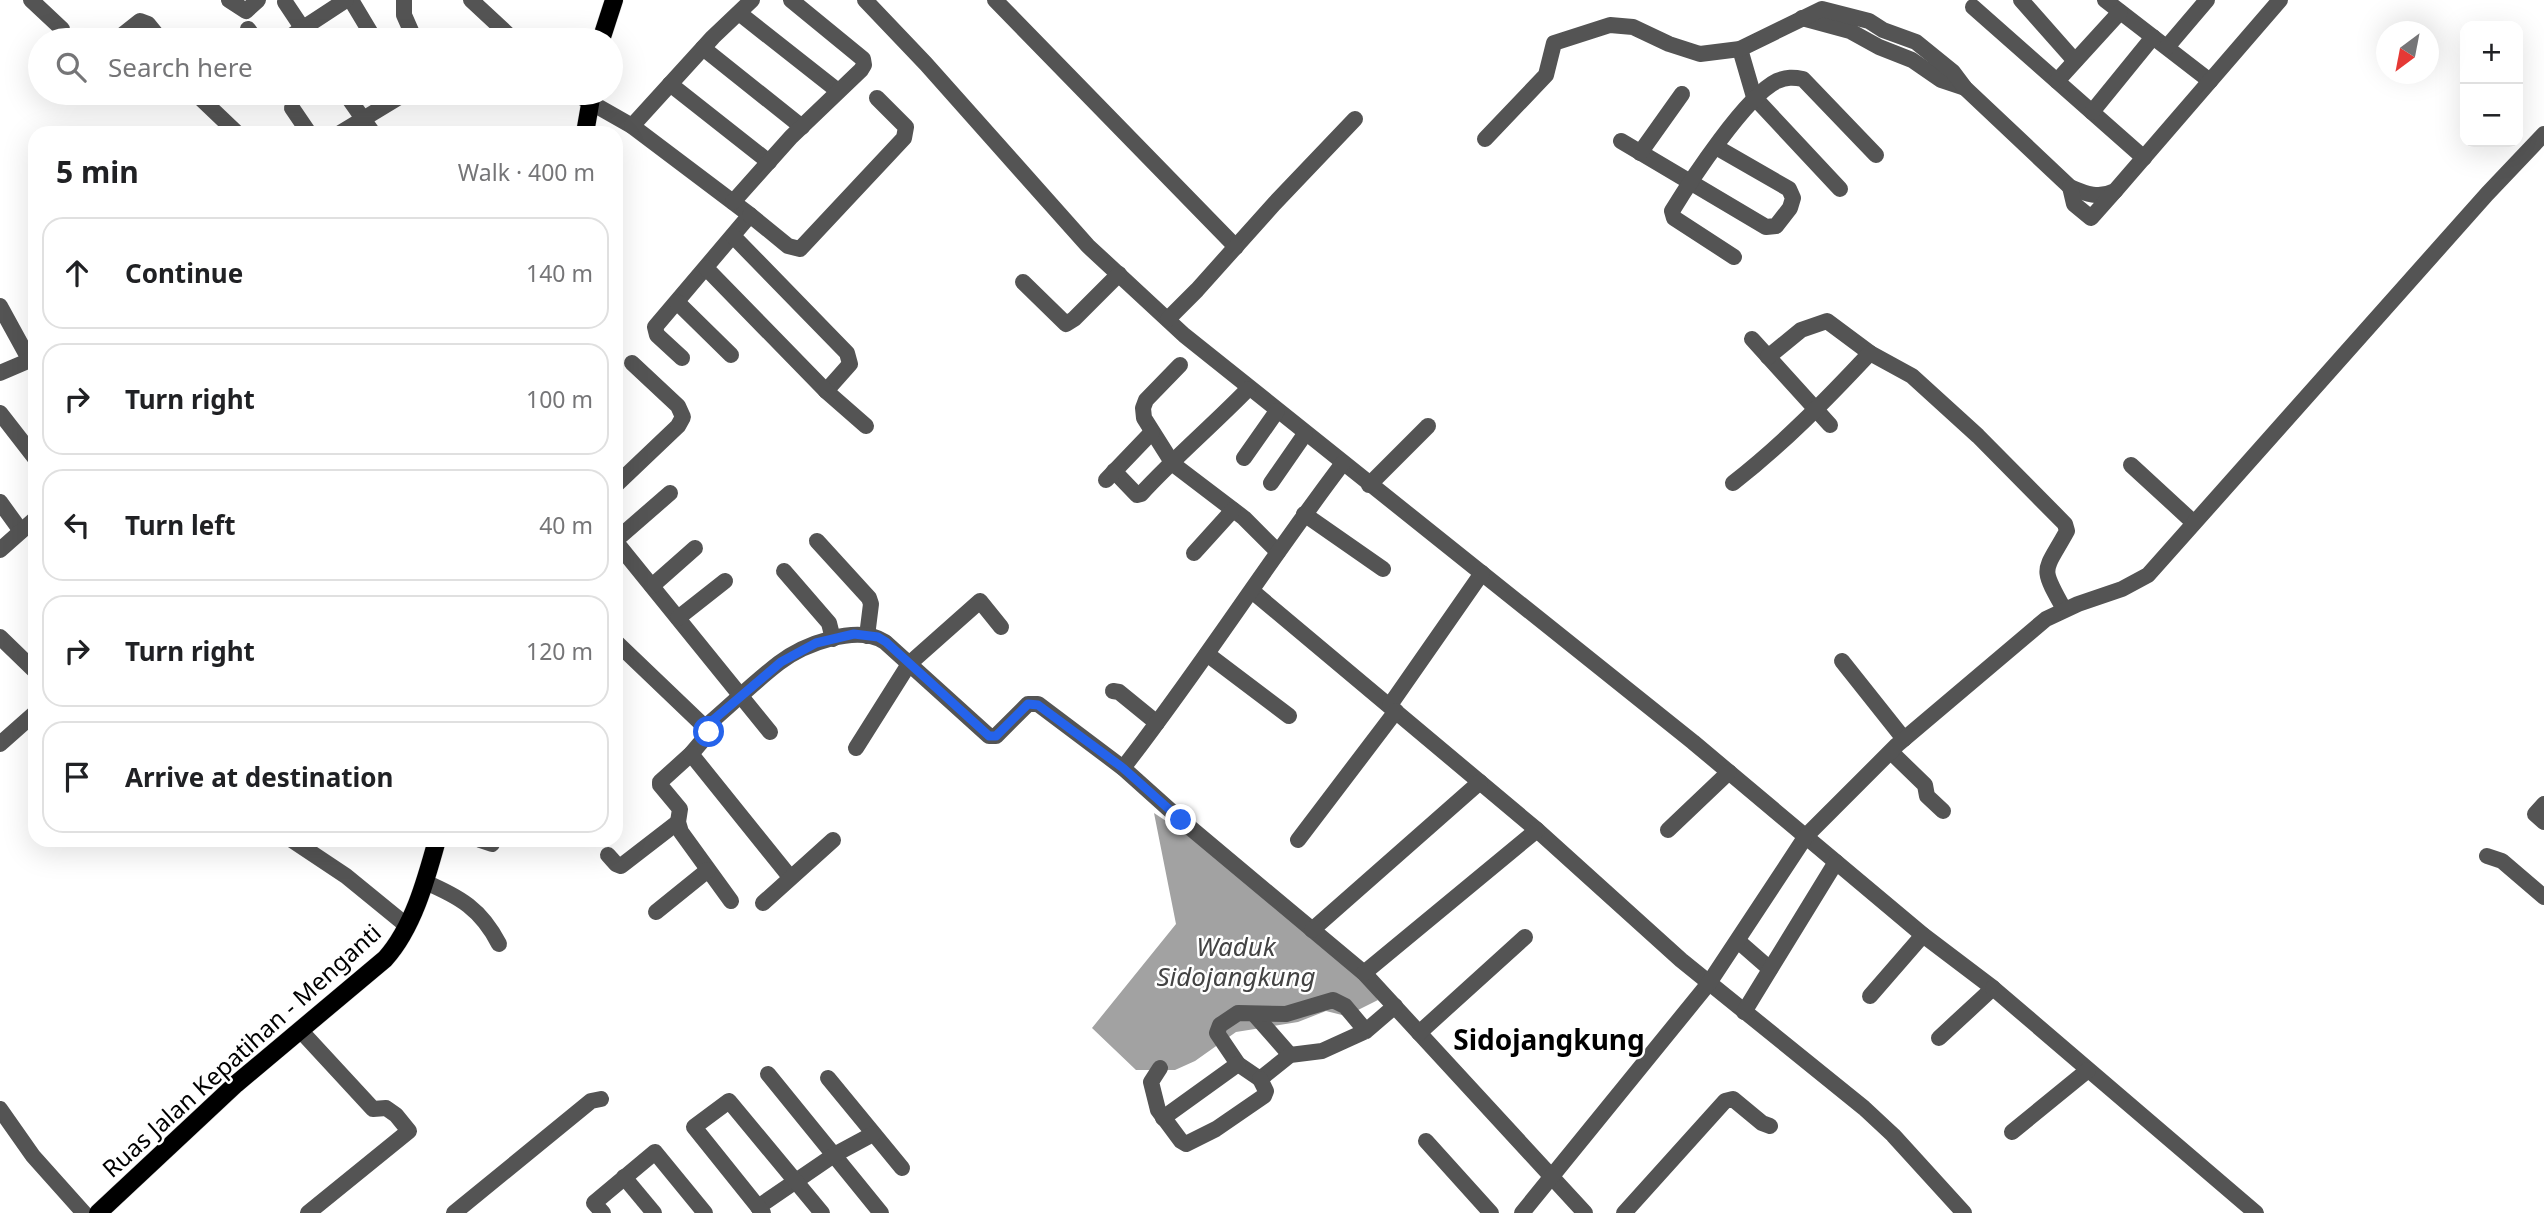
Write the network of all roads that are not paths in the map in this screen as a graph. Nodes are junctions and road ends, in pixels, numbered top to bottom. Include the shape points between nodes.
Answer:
1 (31, 0) edge
2 (229, 0) edge
3 (258, 0) edge
4 (348, 0) edge
5 (404, 0) edge
6 (471, 0) edge
7 (614, 0) edge
8 (752, 0) edge
9 (791, 0) edge
10 (865, 0) edge
11 (995, 0) edge
12 (2021, 0) edge
13 (2105, 0) edge
14 (2185, 0) edge
15 (2280, 0) edge
16 (285, 2) dead end
17 (1838, 5) edge
18 (2202, 6) edge
19 (1973, 7) dead end
20 (2120, 12) junction
21 (739, 13) junction
22 (1802, 18) junction
23 (61, 28) edge
24 (131, 28) edge
25 (151, 28) edge
26 (302, 28) edge
27 (305, 28) edge
28 (367, 28) edge
29 (410, 28) edge
30 (501, 28) edge
31 (605, 28) edge
32 (1883, 30) junction
33 (2160, 42) junction
34 (1879, 47) junction
35 (703, 48) junction
36 (1740, 49) junction
37 (2075, 61) junction
38 (2057, 81) junction
39 (2210, 81) junction
40 (670, 84) junction
41 (1965, 88) junction
42 (838, 91) junction
43 (1682, 94) dead end
44 (1755, 97) junction
45 (877, 98) dead end
46 (208, 105) edge
47 (353, 105) edge
48 (392, 105) edge
49 (590, 105) edge
50 (601, 105) edge
51 (292, 108) dead end
52 (2092, 112) junction
53 (1355, 119) dead end
54 (230, 126) edge
55 (304, 126) edge
56 (367, 126) edge
57 (369, 126) edge
58 (586, 126) edge
59 (632, 126) junction
60 (802, 127) junction
61 (2544, 134) edge
62 (1485, 139) dead end
63 (1621, 141) dead end
64 (1716, 147) junction
65 (1640, 153) junction
66 (1876, 155) dead end
67 (2144, 158) junction
68 (769, 162) junction
69 (1690, 182) junction
70 (2070, 187) junction
71 (1840, 189) dead end
72 (2115, 191) junction
73 (733, 202) junction
74 (750, 215) junction
75 (733, 236) junction
76 (1236, 247) junction
77 (1734, 257) dead end
78 (706, 268) junction
79 (1119, 274) junction
80 (1023, 282) dead end
81 (677, 302) junction
82 (0, 306) edge
83 (1168, 319) junction
84 (1752, 339) dead end
85 (28, 352) edge
86 (1870, 353) junction
87 (731, 355) dead end
88 (1768, 357) junction
89 (682, 358) dead end
90 (28, 360) edge
91 (632, 363) dead end
92 (1180, 365) dead end
93 (0, 373) edge
94 (1248, 388) junction
95 (826, 391) junction
96 (1816, 410) junction
97 (1277, 411) junction
98 (0, 414) edge
99 (1830, 425) dead end
100 (866, 426) dead end
101 (1428, 426) dead end
102 (1152, 432) junction
103 (1305, 433) junction
104 (28, 449) edge
105 (1244, 458) dead end
106 (1171, 461) junction
107 (1343, 463) junction
108 (2131, 465) dead end
109 (623, 478) edge
110 (1271, 483) dead end
111 (1734, 483) dead end
112 (1369, 485) junction
113 (670, 493) dead end
114 (0, 502) edge
115 (1233, 510) junction
116 (1304, 514) junction
117 (2193, 522) junction
118 (28, 525) edge
119 (21, 531) junction
120 (623, 535) edge
121 (817, 541) dead end
122 (695, 548) dead end
123 (0, 550) edge
124 (623, 550) edge
125 (1278, 552) junction
126 (1194, 553) dead end
127 (1382, 569) dead end
128 (784, 571) dead end
129 (1482, 573) junction
130 (725, 581) dead end
131 (652, 586) junction
132 (1252, 591) junction
133 (2064, 609) junction
134 (678, 618) junction
135 (1001, 627) dead end
136 (867, 636) junction
137 (0, 637) edge
138 (833, 639) junction
139 (623, 649) edge
140 (1207, 654) junction
141 (1842, 661) dead end
142 (28, 664) edge
143 (909, 664) junction
144 (1113, 691) dead end
145 (742, 696) junction
146 (1394, 708) junction
147 (1289, 716) dead end
148 (28, 719) edge
149 (1157, 723) junction
150 (705, 727) junction
151 (770, 732) dead end
152 (1904, 739) junction
153 (0, 744) edge
154 (856, 748) dead end
155 (1891, 752) junction
156 (691, 754) junction
157 (1123, 768) junction
158 (1729, 772) junction
159 (1480, 782) junction
160 (2544, 804) edge
161 (1943, 811) dead end
162 (678, 822) junction
163 (2544, 822) edge
164 (1537, 830) junction
165 (1668, 830) dead end
166 (1806, 836) junction
167 (833, 840) dead end
168 (1298, 840) dead end
169 (302, 847) edge
170 (435, 847) edge
171 (608, 855) dead end
172 (2487, 856) dead end
173 (1836, 862) junction
174 (708, 870) junction
175 (790, 877) junction
176 (425, 882) junction
177 (2544, 897) edge
178 (731, 901) dead end
179 (762, 903) dead end
180 (656, 912) dead end
181 (406, 925) junction
182 (1312, 930) junction
183 (1923, 935) junction
184 (1525, 937) dead end
185 (1738, 941) junction
186 (499, 944) dead end
187 (1770, 969) junction
188 (1364, 973) junction
189 (1709, 984) junction
190 (1993, 988) junction
191 (1870, 996) dead end
192 (1395, 1006) junction
193 (1744, 1012) junction
194 (1254, 1014) junction
195 (300, 1030) junction
196 (1366, 1031) junction
197 (1419, 1033) junction
198 (1939, 1038) dead end
199 (1290, 1055) junction
200 (1238, 1064) junction
201 (1160, 1068) dead end
202 (2088, 1070) junction
203 (768, 1074) dead end
204 (828, 1078) dead end
205 (1260, 1079) junction
206 (601, 1099) dead end
207 (0, 1109) edge
208 (1163, 1118) junction
209 (1770, 1126) dead end
210 (2012, 1132) dead end
211 (873, 1134) junction
212 (1426, 1141) dead end
213 (834, 1155) junction
214 (902, 1168) dead end
215 (624, 1177) junction
216 (1553, 1178) junction
217 (796, 1182) junction
218 (760, 1210) edge
219 (84, 1213) edge
220 (98, 1213) edge
221 (308, 1213) edge
222 (454, 1213) edge
223 (603, 1213) edge
224 (654, 1213) edge
225 (705, 1213) edge
226 (822, 1213) edge
227 (881, 1213) edge
228 (1491, 1213) edge
229 (1522, 1213) edge
230 (1585, 1213) edge
231 (1624, 1213) edge
232 (1963, 1213) edge
233 (2256, 1213) edge

1 - 23 street
2 - 3 street via 246,10
4 - 27 street
4 - 28 street
5 - 29 street
6 - 30 street
7 - 31 main road
8 - 21 street
9 - 42 street via 863,59 861,70
10 - 79 street via 1088,246
11 - 76 street
12 - 37 street
13 - 20 street
14 - 18 street
15 - 39 street
16 - 26 street
17 - 22 street
17 - 32 street
18 - 33 street
19 - 38 street
20 - 33 street
20 - 37 street
21 - 35 street
21 - 42 street
22 - 34 street via 1850,31
22 - 36 street
24 - 25 street via 140,21
32 - 34 street
32 - 41 street via 1916,42
33 - 39 street
33 - 52 street
34 - 41 street
35 - 40 street
35 - 60 street
36 - 44 street
36 - 62 street via 1700,54 1633,27 1610,26 1554,43 1546,75
37 - 38 street
38 - 52 street
39 - 67 street
40 - 59 street
40 - 68 street
41 - 70 street
42 - 60 street
43 - 65 street
44 - 64 street
44 - 66 street via 1791,76 1803,79
44 - 71 street
45 - 74 street via 906,127 904,138 800,249 788,246
46 - 54 street
47 - 56 street
48 - 57 street
49 - 58 main road
50 - 59 street
51 - 55 street
52 - 67 street
53 - 76 street
59 - 73 street
60 - 68 street
61 - 117 street
63 - 65 street
64 - 69 street
64 - 69 street via 1789,189 1793,198 1790,208 1776,226 1766,227
65 - 69 street
67 - 72 street
68 - 73 street
69 - 77 street via 1671,212 1674,218
70 - 72 street via 2087,194
70 - 72 street via 2074,204 2091,218
73 - 74 street
74 - 75 street
75 - 78 street
75 - 95 street via 847,353 850,363
76 - 83 street
78 - 81 street
78 - 95 street
79 - 80 street via 1066,324
79 - 83 street
81 - 87 street
81 - 89 street via 654,330
82 - 85 street
83 - 94 street
84 - 88 street
86 - 88 street via 1827,321 1801,330
86 - 96 street
86 - 133 street via 1912,376 2065,524 2067,531 2046,574
88 - 96 street
90 - 93 street
91 - 109 street via 684,416
92 - 102 street via 1146,400 1142,414
94 - 97 street
94 - 106 street
95 - 100 street
96 - 99 street
96 - 111 street
97 - 103 street
97 - 105 street
98 - 104 street
101 - 112 street
102 - 106 street
102 - 106 street via 1110,476 1138,495
103 - 107 street
103 - 110 street
106 - 115 street
107 - 112 street
107 - 116 street
108 - 117 street
112 - 129 street
113 - 120 street
114 - 119 street
115 - 125 street
115 - 126 street
116 - 125 street
116 - 127 street
117 - 133 street via 2148,575
118 - 119 street
119 - 123 street
121 - 136 street via 869,598
122 - 131 street
124 - 131 street
125 - 132 street
128 - 138 street via 829,623
129 - 146 street
129 - 158 street
130 - 134 street
131 - 134 street
132 - 140 street
132 - 146 street
133 - 152 street
134 - 145 street
135 - 143 street via 979,601
136 - 138 street
136 - 143 street via 886,642
137 - 142 street
138 - 145 street via 781,662
139 - 150 street
140 - 147 street
140 - 149 street
141 - 152 street
143 - 154 street
143 - 157 street via 989,736 996,736 1028,704 1038,705
144 - 149 street
145 - 150 street
145 - 151 street
146 - 159 street
146 - 168 street
148 - 153 street
149 - 157 street
150 - 156 street via 709,732
152 - 155 street
155 - 161 street via 1925,785 1927,796
155 - 166 street
156 - 162 street via 660,782 680,808
156 - 175 street
157 - 182 street
158 - 165 street
158 - 166 street
159 - 164 street
159 - 182 street
160 - 163 street via 2535,814
162 - 171 street via 621,866
162 - 174 street
164 - 188 street
164 - 189 street
166 - 173 street
166 - 185 street
167 - 175 street
169 - 181 street
170 - 176 main road, Ruas Jalan Kepatihan - Menganti
172 - 177 street via 2502,861
173 - 183 street
173 - 187 street
174 - 178 street
174 - 180 street
175 - 179 street
176 - 181 main road, Ruas Jalan Kepatihan - Menganti
176 - 186 street via 468,904
181 - 195 main road, Ruas Jalan Kepatihan - Menganti via 385,959
182 - 188 street
183 - 190 street
183 - 191 street
184 - 197 street
185 - 187 street
185 - 189 street
187 - 193 street
188 - 192 street
189 - 193 street
189 - 216 street
190 - 198 street
190 - 202 street
192 - 196 street
192 - 197 street
193 - 232 street via 1864,1108
194 - 196 street via 1286,1014 1333,1000
194 - 199 street
194 - 200 street via 1238,1013 1218,1029
195 - 220 main road, Ruas Jalan Kepatihan - Menganti
195 - 221 street via 373,1109 386,1108 409,1129
196 - 199 street via 1322,1051
197 - 216 street
199 - 205 street
200 - 205 street
200 - 208 street
201 - 208 street via 1152,1082
202 - 210 street
202 - 233 street
203 - 213 street
204 - 211 street
205 - 208 street via 1264,1096 1188,1144 1181,1142
206 - 222 street via 591,1101
207 - 219 street via 33,1156
209 - 231 street via 1733,1100 1725,1101
211 - 213 street
211 - 214 street
212 - 228 street
213 - 217 street
213 - 227 street
215 - 223 street via 594,1203
215 - 224 street
215 - 225 street via 655,1152
216 - 229 street
216 - 230 street
217 - 218 street
217 - 218 street via 729,1101 694,1127
217 - 226 street

